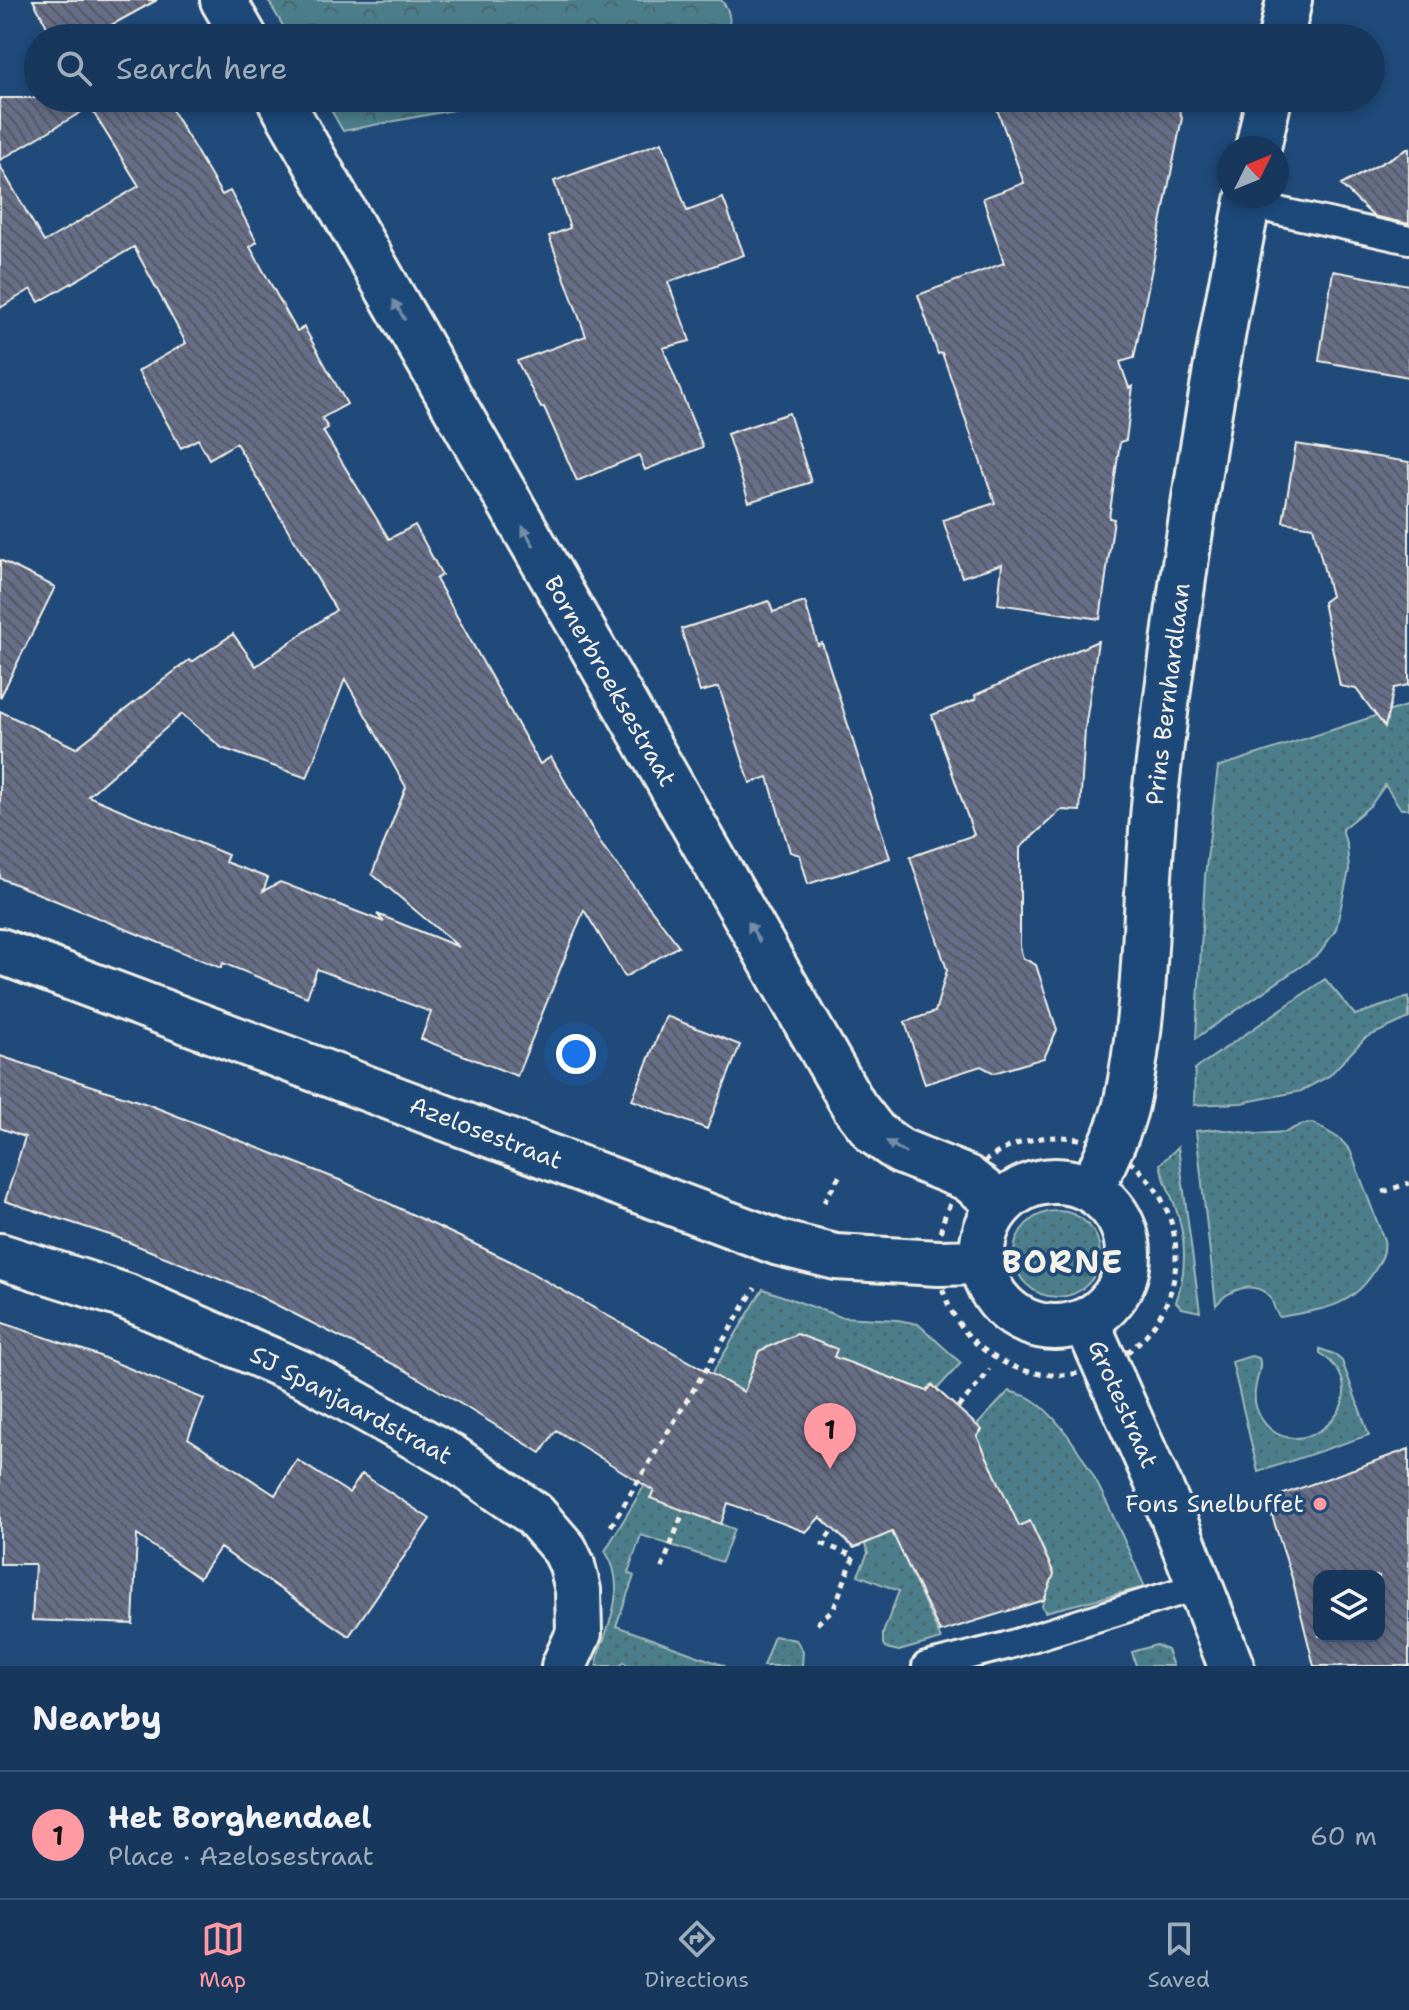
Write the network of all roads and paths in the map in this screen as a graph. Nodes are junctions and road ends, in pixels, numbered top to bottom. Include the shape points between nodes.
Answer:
1 (223, 0) edge
2 (1289, 0) edge
3 (237, 24) edge
4 (1284, 24) edge
5 (287, 112) edge
6 (1266, 112) edge
7 (1261, 136) edge
8 (1246, 208) edge
9 (1280, 208) edge
10 (1409, 240) edge
11 (0, 951) edge
12 (854, 1106) junction
13 (1109, 1149) junction
14 (1409, 1183) edge
15 (1092, 1189) junction
16 (984, 1191) junction
17 (1383, 1192) dead end
18 (768, 1239) junction
19 (0, 1256) edge
20 (982, 1262) junction
21 (938, 1263) junction
22 (1086, 1321) junction
23 (1107, 1364) junction
24 (989, 1369) dead end
25 (958, 1407) dead end
26 (684, 1510) dead end
27 (833, 1529) dead end
28 (569, 1557) junction
29 (662, 1568) dead end
30 (1202, 1585) junction
31 (817, 1624) dead end
32 (564, 1666) edge
33 (926, 1666) edge
34 (1231, 1666) edge

1 - 3 street
2 - 4 street
12 -> 5 street, Bornerbroeksestraat
6 - 7 street
8 - 13 street, Prins Bernhardlaan via 1219,341 1168,680 1149,850 1138,1039 1123,1115
9 - 10 lane
11 - 18 street, Azelosestraat
16 -> 12 street, Bornerbroeksestraat via 900,1151 875,1133
12 - 18 path via 838,1182 820,1209
13 - 15 street, Prins Bernhardlaan
13 - 16 path via 1063,1136 1013,1145 990,1156
13 - 23 path via 1150,1182 1173,1228 1176,1253 1167,1303 1154,1325
14 - 17 path
15 - 16 street via 1067,1181
15 - 22 street via 1120,1218 1129,1257 1116,1295
16 - 20 street
18 - 21 street, Azelosestraat via 836,1257
18 - 28 path via 753,1291 609,1529
19 - 28 street, SJ Spanjaardstraat via 125,1296 305,1375 464,1466 534,1514
20 - 21 street, Azelosestraat
20 - 22 street via 991,1291 1012,1314 1040,1326
21 - 23 path via 942,1289 958,1323 999,1360 1053,1375
22 - 23 street, Grotestraat
23 - 30 street, Grotestraat
24 - 25 path
26 - 29 path
27 - 31 path via 823,1544 854,1556 834,1608
28 - 32 street, SJ Spanjaardstraat via 578,1590 579,1633
30 - 33 lane
30 - 34 street, Grotestraat

